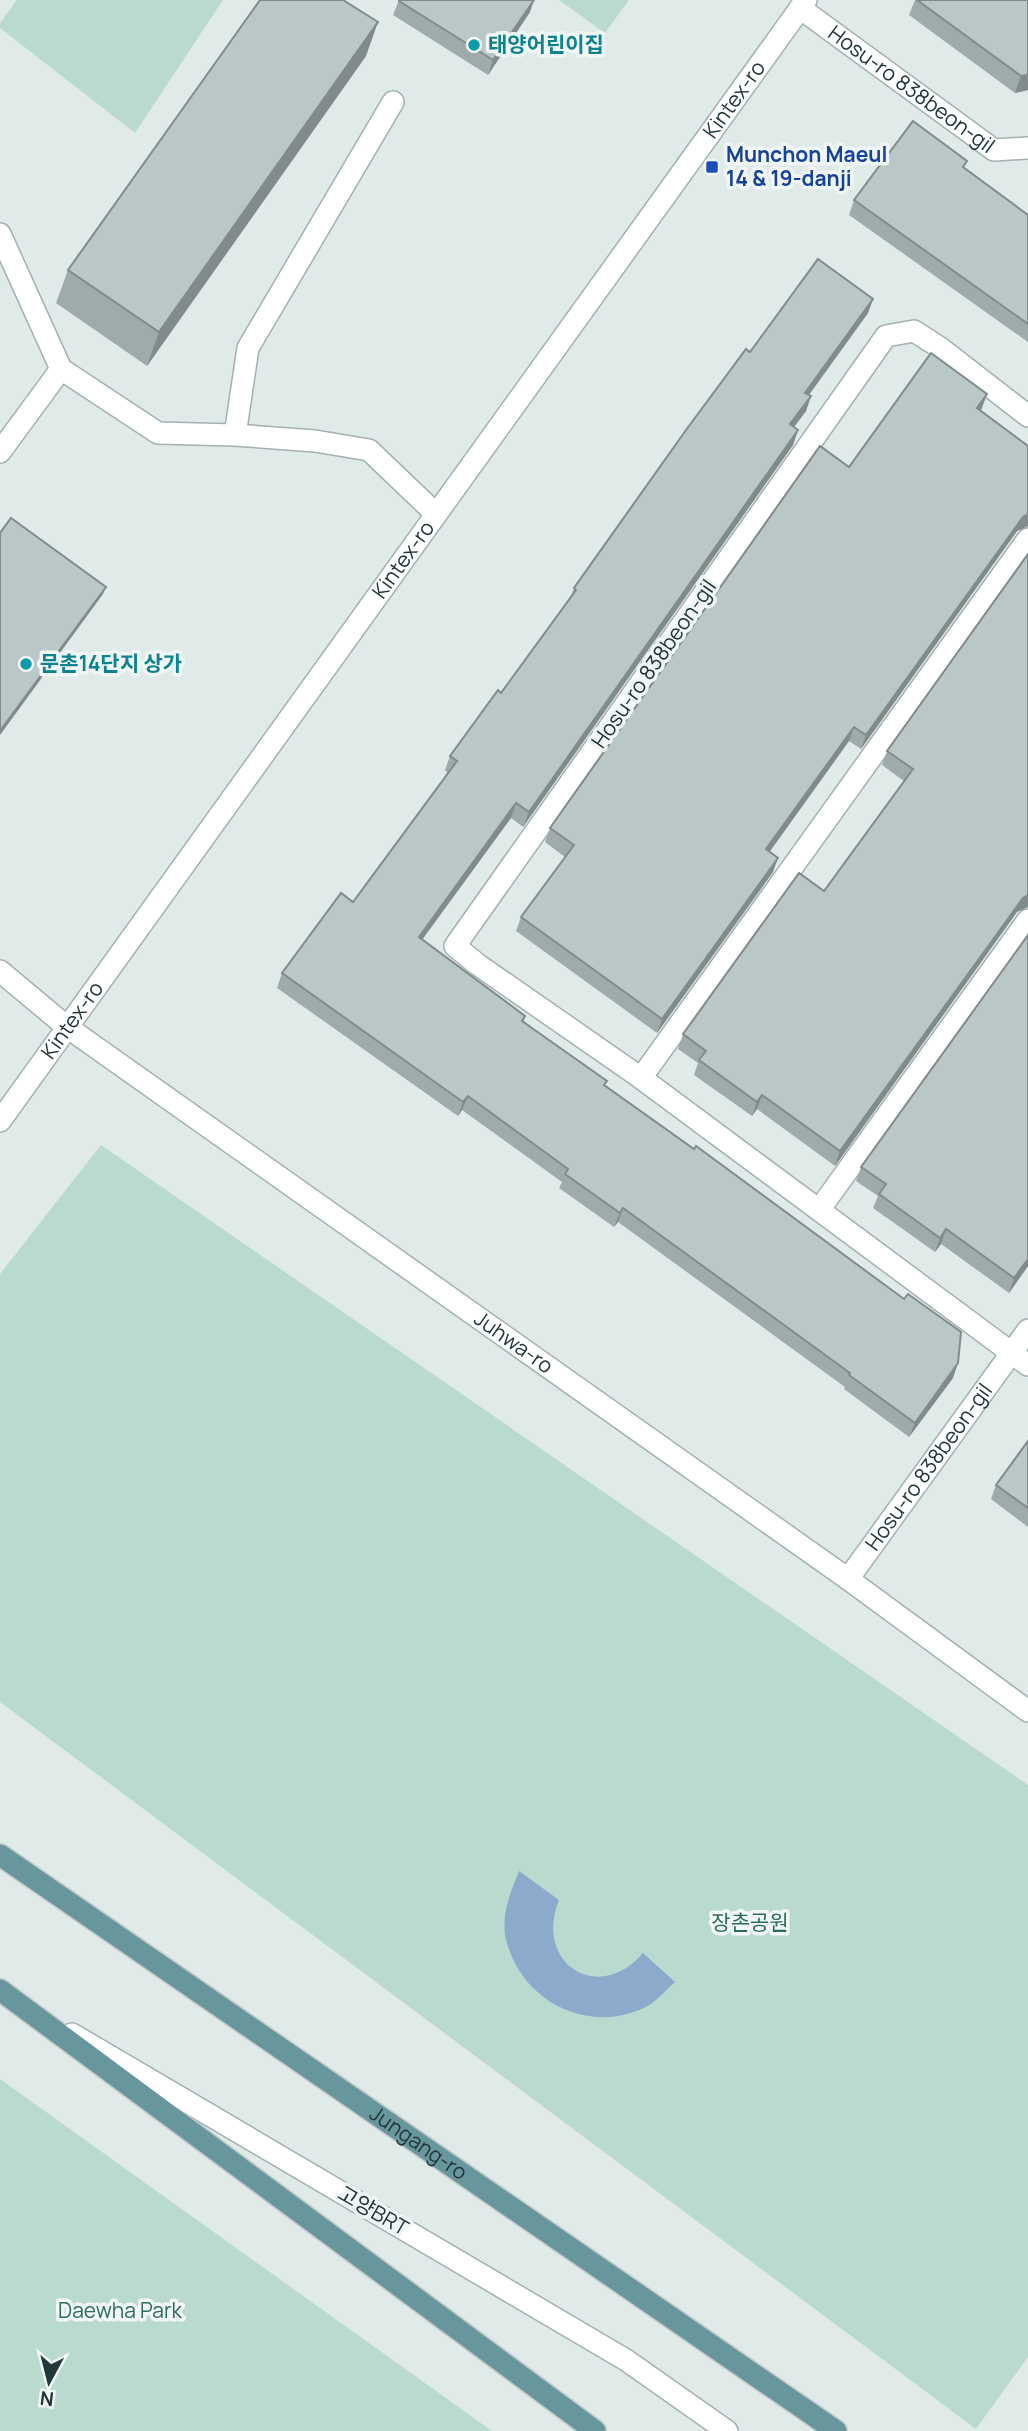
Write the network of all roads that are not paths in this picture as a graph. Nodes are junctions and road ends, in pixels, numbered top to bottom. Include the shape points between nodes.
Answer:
1 (803, 4) edge
2 (393, 102) dead end
3 (1028, 148) edge
4 (0, 234) edge
5 (61, 369) junction
6 (1028, 416) edge
7 (235, 435) junction
8 (0, 452) edge
9 (436, 513) junction
10 (1028, 540) edge
11 (1028, 920) edge
12 (0, 971) edge
13 (67, 1027) junction
14 (641, 1078) junction
15 (0, 1121) edge
16 (819, 1210) junction
17 (1028, 1330) edge
18 (1020, 1359) edge
19 (848, 1579) junction
20 (1028, 1711) edge
21 (0, 1855) edge
22 (7, 1995) edge
23 (772, 2387) junction
24 (595, 2431) edge
25 (727, 2431) edge
26 (818, 2431) edge
27 (836, 2431) edge

1 - 3 street, Hosu-ro 838beon-gil via 994,150
1 - 9 street, Kintex-ro
2 - 7 street via 248,348
4 - 5 street
5 - 7 street via 158,433
5 - 8 street
6 - 14 street, Hosu-ro 838beon-gil via 914,331 886,336 455,946
7 - 9 street via 369,450
9 - 13 street, Kintex-ro
10 - 14 street
11 - 16 street
12 - 13 street, Juhwa-ro
13 - 15 street, Kintex-ro
13 - 19 street, Juhwa-ro
14 - 16 street, Hosu-ro 838beon-gil
16 - 18 street, Hosu-ro 838beon-gil
17 - 18 street, Hosu-ro 838beon-gil
18 - 19 street, Hosu-ro 838beon-gil
19 - 20 street, Juhwa-ro
21 - 23 main road, Jungang-ro
22 - 24 main road
22 - 25 street, 고양BRT via 626,2360
23 - 26 street
23 - 27 main road, Jungang-ro

